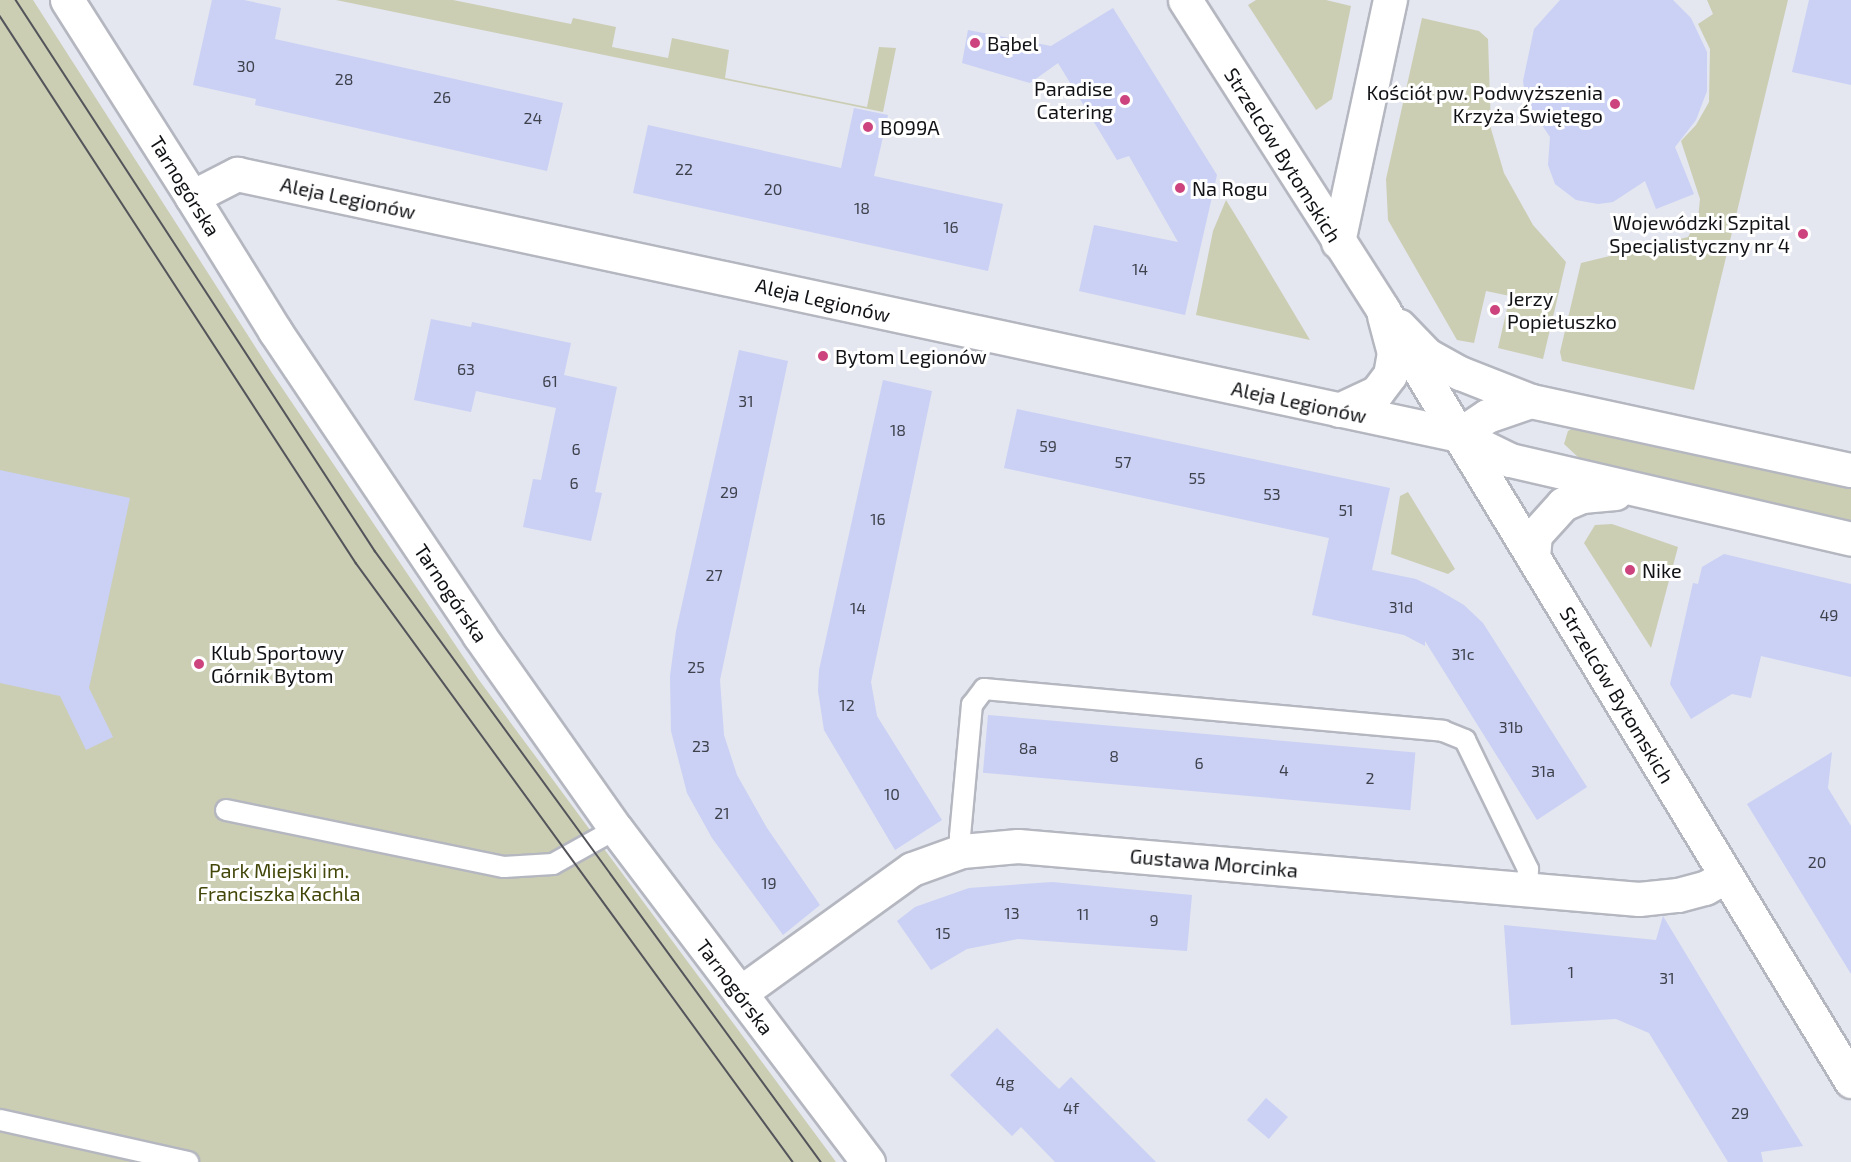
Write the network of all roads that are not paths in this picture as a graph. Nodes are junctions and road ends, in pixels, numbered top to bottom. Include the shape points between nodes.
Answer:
1 (67, 0) edge
2 (1185, 0) edge
3 (1390, 0) edge
4 (192, 196) junction
5 (1338, 242) junction
6 (1383, 310) junction
7 (1531, 401) junction
8 (1339, 410) junction
9 (1459, 435) junction
10 (1851, 470) edge
11 (1632, 491) junction
12 (1851, 539) edge
13 (1533, 557) junction
14 (226, 810) dead end
15 (616, 829) junction
16 (962, 851) junction
17 (1726, 876) junction
18 (1527, 888) junction
19 (740, 993) junction
20 (1851, 1081) edge
21 (0, 1120) edge
22 (188, 1162) edge
23 (868, 1162) edge

1 - 4 street, Tarnogórska
2 - 5 street, Strzelców Bytomskich
3 - 5 street
4 - 8 street, Aleja Legionów via 237,174
4 - 15 street, Tarnogórska via 275,331
5 - 6 street, Strzelców Bytomskich
6 - 7 street via 1427,355 1460,373
6 - 8 street, Strzelców Bytomskich via 1394,353 1390,375 1377,392
6 - 9 street, Strzelców Bytomskich
7 - 9 street via 1487,416
7 - 10 street
8 - 9 street, Aleja Legionów
9 - 11 street, Aleja Legionów via 1510,460
9 - 13 street, Strzelców Bytomskich
11 - 12 street, Aleja Legionów
11 - 13 street via 1582,496 1563,504 1535,536
13 - 17 street, Strzelców Bytomskich
14 - 15 lane via 504,867 553,864
15 - 19 street, Tarnogórska
16 - 18 street, Gustawa Morcinka via 1018,846
16 - 18 lane via 960,836 972,705 984,689 1454,735 1465,740 1528,869
16 - 19 street, Gustawa Morcinka via 912,869
17 - 18 street, Gustawa Morcinka via 1687,892 1639,898
17 - 20 street, Strzelców Bytomskich
19 - 23 street, Tarnogórska
21 - 22 lane

